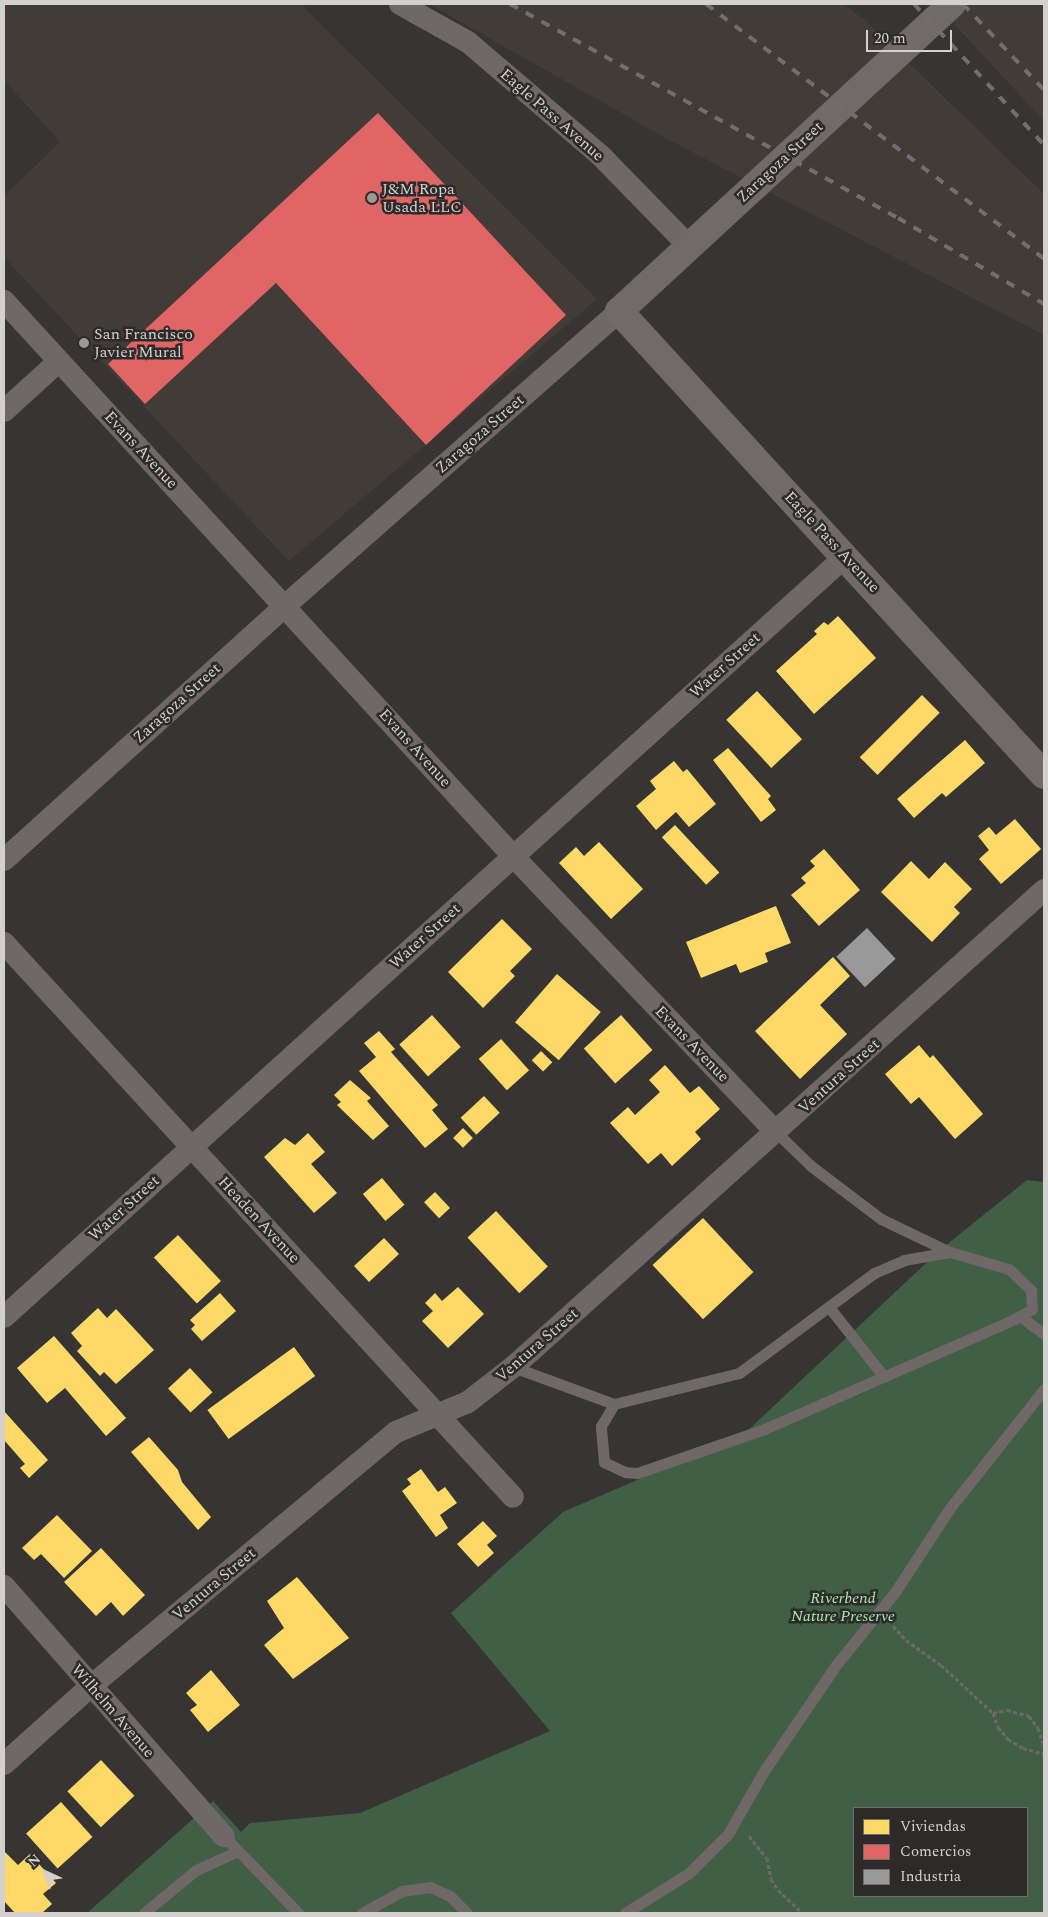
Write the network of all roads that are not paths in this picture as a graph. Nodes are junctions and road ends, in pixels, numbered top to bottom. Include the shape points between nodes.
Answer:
1 (400, 4) edge
2 (952, 4) edge
3 (689, 246) junction
4 (4, 302) edge
5 (619, 311) junction
6 (58, 362) junction
7 (4, 411) edge
8 (846, 556) junction
9 (286, 605) junction
10 (1044, 776) edge
11 (513, 856) junction
12 (4, 860) edge
13 (1044, 890) edge
14 (4, 943) edge
15 (776, 1132) junction
16 (192, 1147) junction
17 (950, 1252) junction
18 (829, 1308) junction
19 (1020, 1316) junction
20 (4, 1317) edge
21 (1044, 1334) edge
22 (513, 1367) junction
23 (884, 1377) junction
24 (1044, 1389) edge
25 (614, 1404) junction
26 (440, 1414) junction
27 (513, 1497) dead end
28 (4, 1586) edge
29 (91, 1686) junction
30 (4, 1764) edge
31 (231, 1844) junction
32 (144, 1913) edge
33 (298, 1913) edge
34 (362, 1913) edge
35 (467, 1913) edge
36 (625, 1913) edge

1 - 3 street, Eagle Pass Avenue via 468,42 602,157
2 - 3 street, Zaragoza Street
3 - 5 street, Zaragoza Street
4 - 6 street, Evans Avenue
5 - 8 street, Eagle Pass Avenue
5 - 9 street, Zaragoza Street
6 - 7 street
6 - 9 street, Evans Avenue
8 - 10 street, Eagle Pass Avenue
8 - 11 street, Water Street
9 - 11 street, Evans Avenue
9 - 12 street, Zaragoza Street
11 - 15 street, Evans Avenue
11 - 16 street, Water Street
13 - 15 street, Ventura Street
14 - 16 street, Headen Avenue
15 - 17 lane via 810,1166 881,1219
15 - 22 street, Ventura Street
16 - 20 street, Water Street
16 - 26 street, Headen Avenue
17 - 18 lane via 904,1260 874,1273
17 - 19 lane via 1009,1269 1031,1290 1032,1309
18 - 23 lane
18 - 25 lane via 739,1374
19 - 21 lane
19 - 23 lane
22 - 25 lane
22 - 26 street, Ventura Street via 468,1402
23 - 25 lane via 765,1429 637,1473 625,1472 604,1462 601,1426
24 - 36 lane via 1015,1430 950,1508 911,1570 824,1681 764,1771 736,1822 710,1855
26 - 27 street, Headen Avenue
26 - 29 street, Ventura Street via 396,1432
28 - 29 street, Wilhelm Avenue
29 - 30 street, Ventura Street
29 - 31 street, Wilhelm Avenue
31 - 32 lane
31 - 33 lane
34 - 35 lane via 402,1891 430,1887 450,1896

